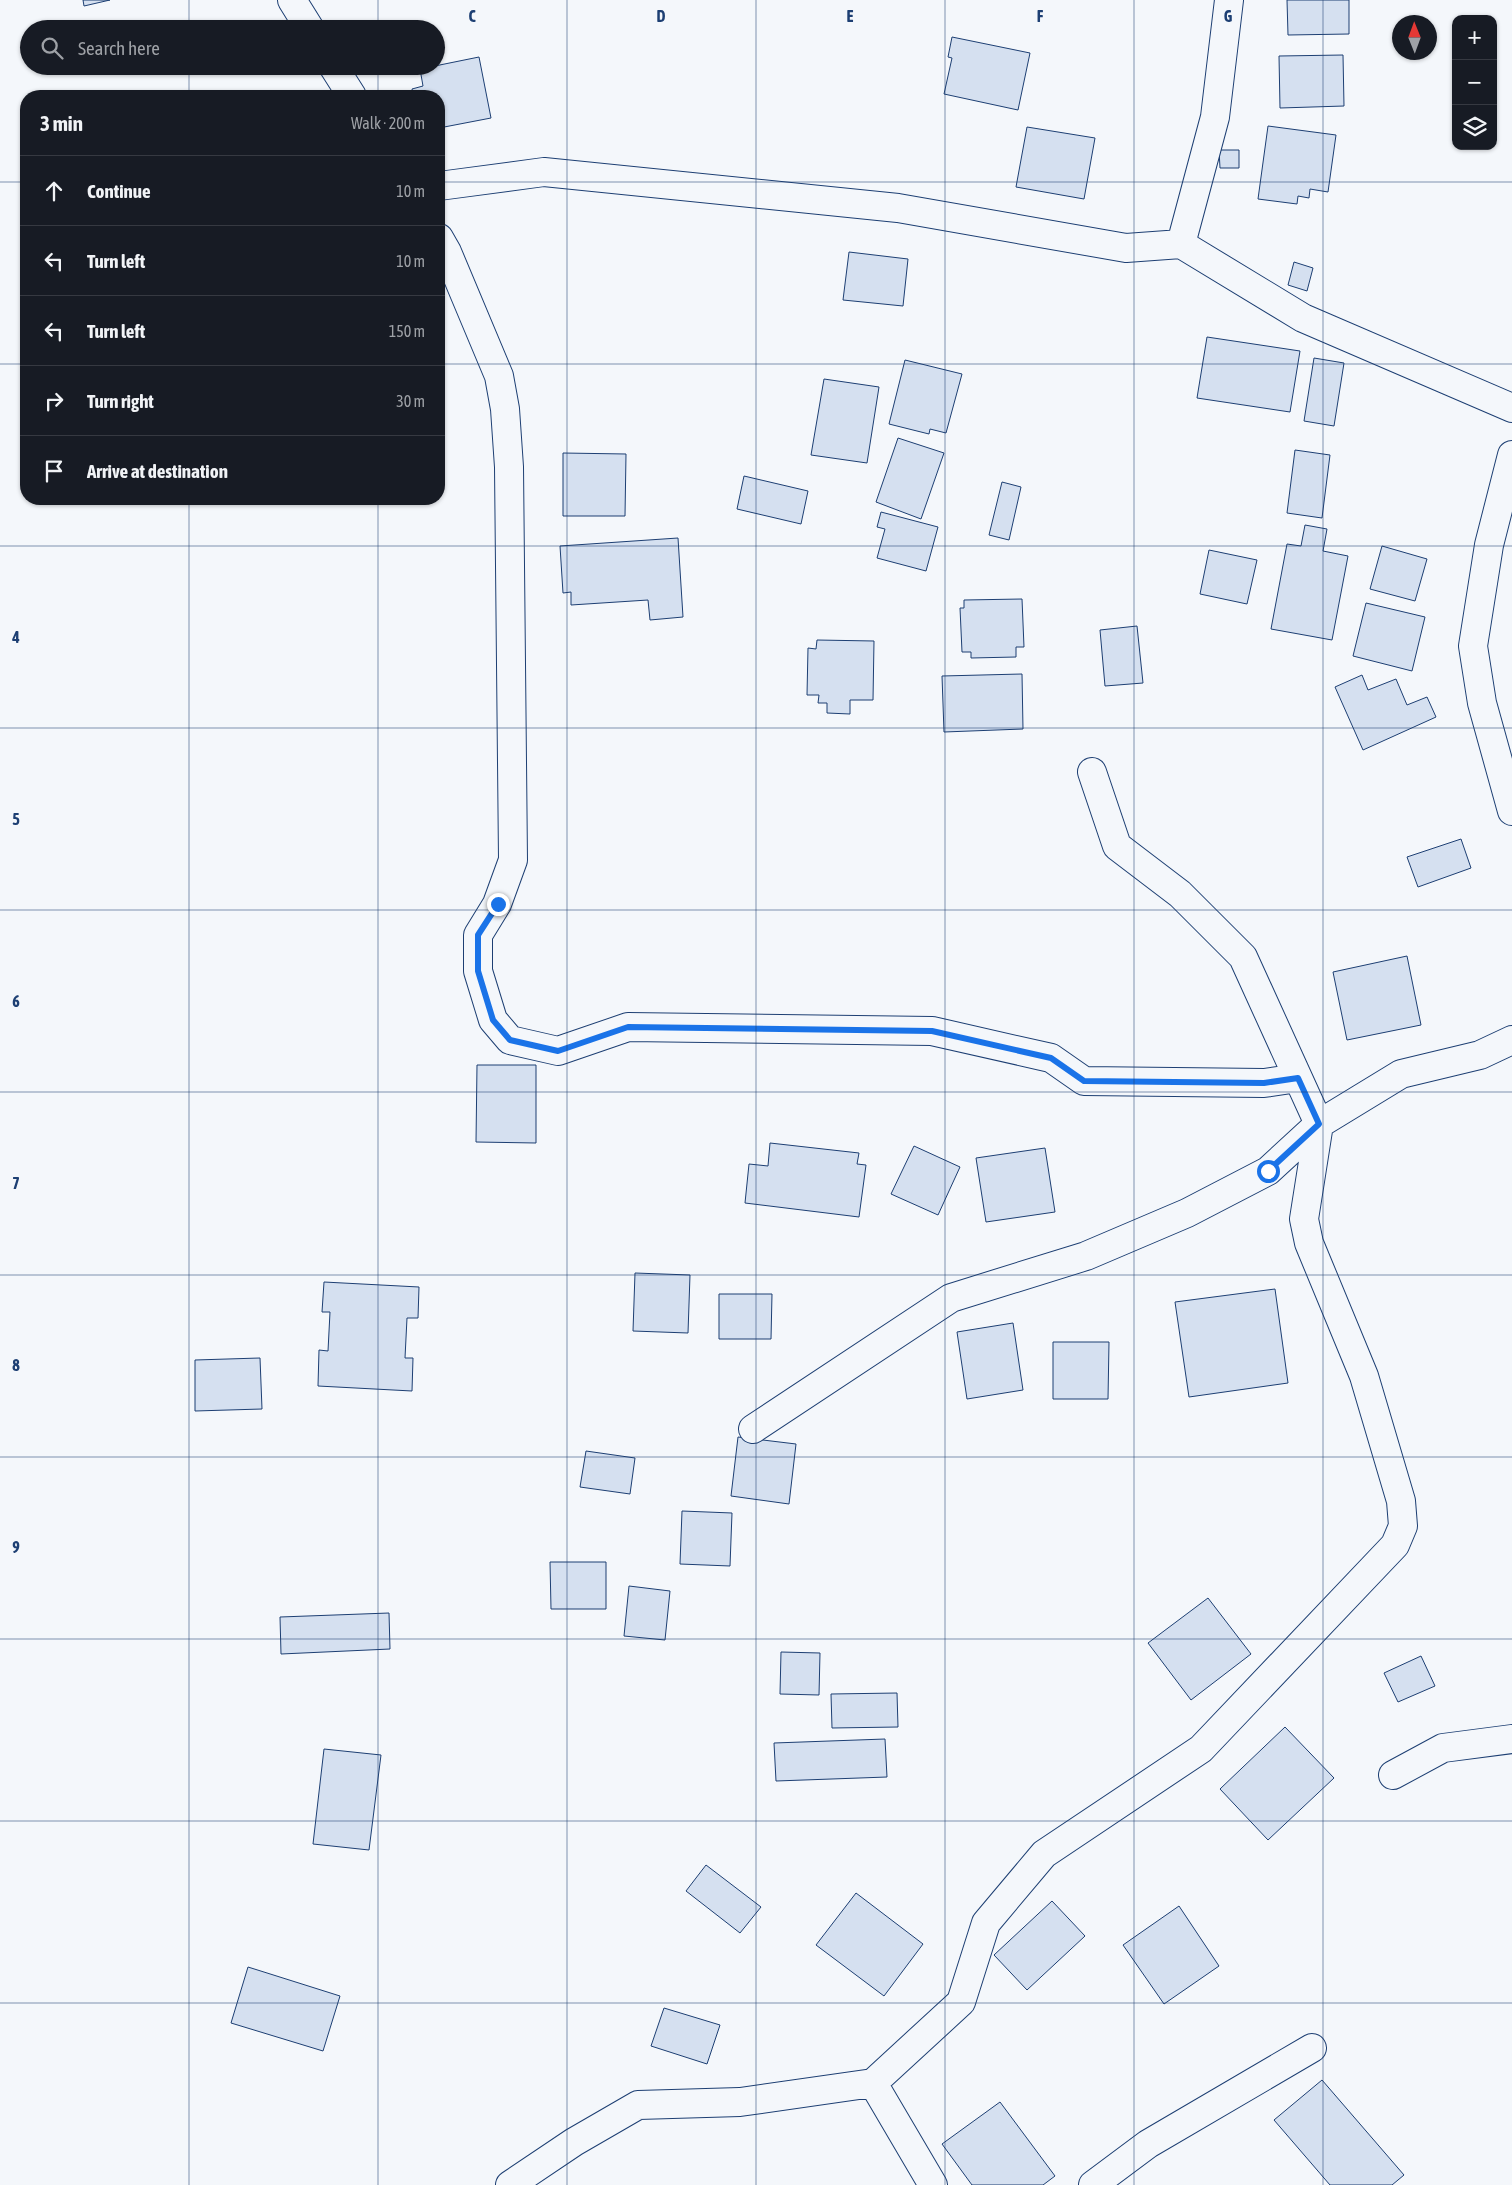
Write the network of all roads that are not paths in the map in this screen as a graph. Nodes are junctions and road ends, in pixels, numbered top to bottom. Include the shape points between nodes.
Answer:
1 (292, 0) edge
2 (1229, 0) edge
3 (304, 20) edge
4 (339, 75) edge
5 (348, 90) edge
6 (445, 185) edge
7 (1181, 244) junction
8 (445, 248) edge
9 (1512, 408) edge
10 (1512, 455) edge
11 (1092, 772) dead end
12 (1512, 811) edge
13 (1512, 1040) edge
14 (1298, 1078) junction
15 (1319, 1124) junction
16 (754, 1429) dead end
17 (1512, 1739) edge
18 (1393, 1774) dead end
19 (1312, 2048) dead end
20 (873, 2083) junction
21 (510, 2185) edge
22 (933, 2185) edge
23 (1093, 2185) edge

1 - 3 street
2 - 7 street via 1215,117
4 - 5 street
6 - 7 street via 544,172 898,208 1126,248
7 - 9 street via 1303,318
8 - 14 street via 499,376 505,409 509,466 512,860 498,904 478,935 478,971 493,1020 510,1040 558,1051 628,1027 932,1031 1051,1058 1084,1081 1264,1083
10 - 12 street via 1489,545 1473,646 1482,703
11 - 14 street via 1117,846 1180,894 1243,957
13 - 15 street via 1480,1054 1401,1074
14 - 15 street
15 - 16 street via 1268,1171 1187,1213 1086,1256 951,1298
15 - 20 street via 1304,1219 1309,1243 1364,1376 1401,1501 1403,1526 1395,1545 1201,1749 1044,1854 986,1923 961,2002
17 - 18 street via 1443,1748
19 - 23 street via 1148,2144
20 - 21 street via 740,2102 638,2104
20 - 22 street

